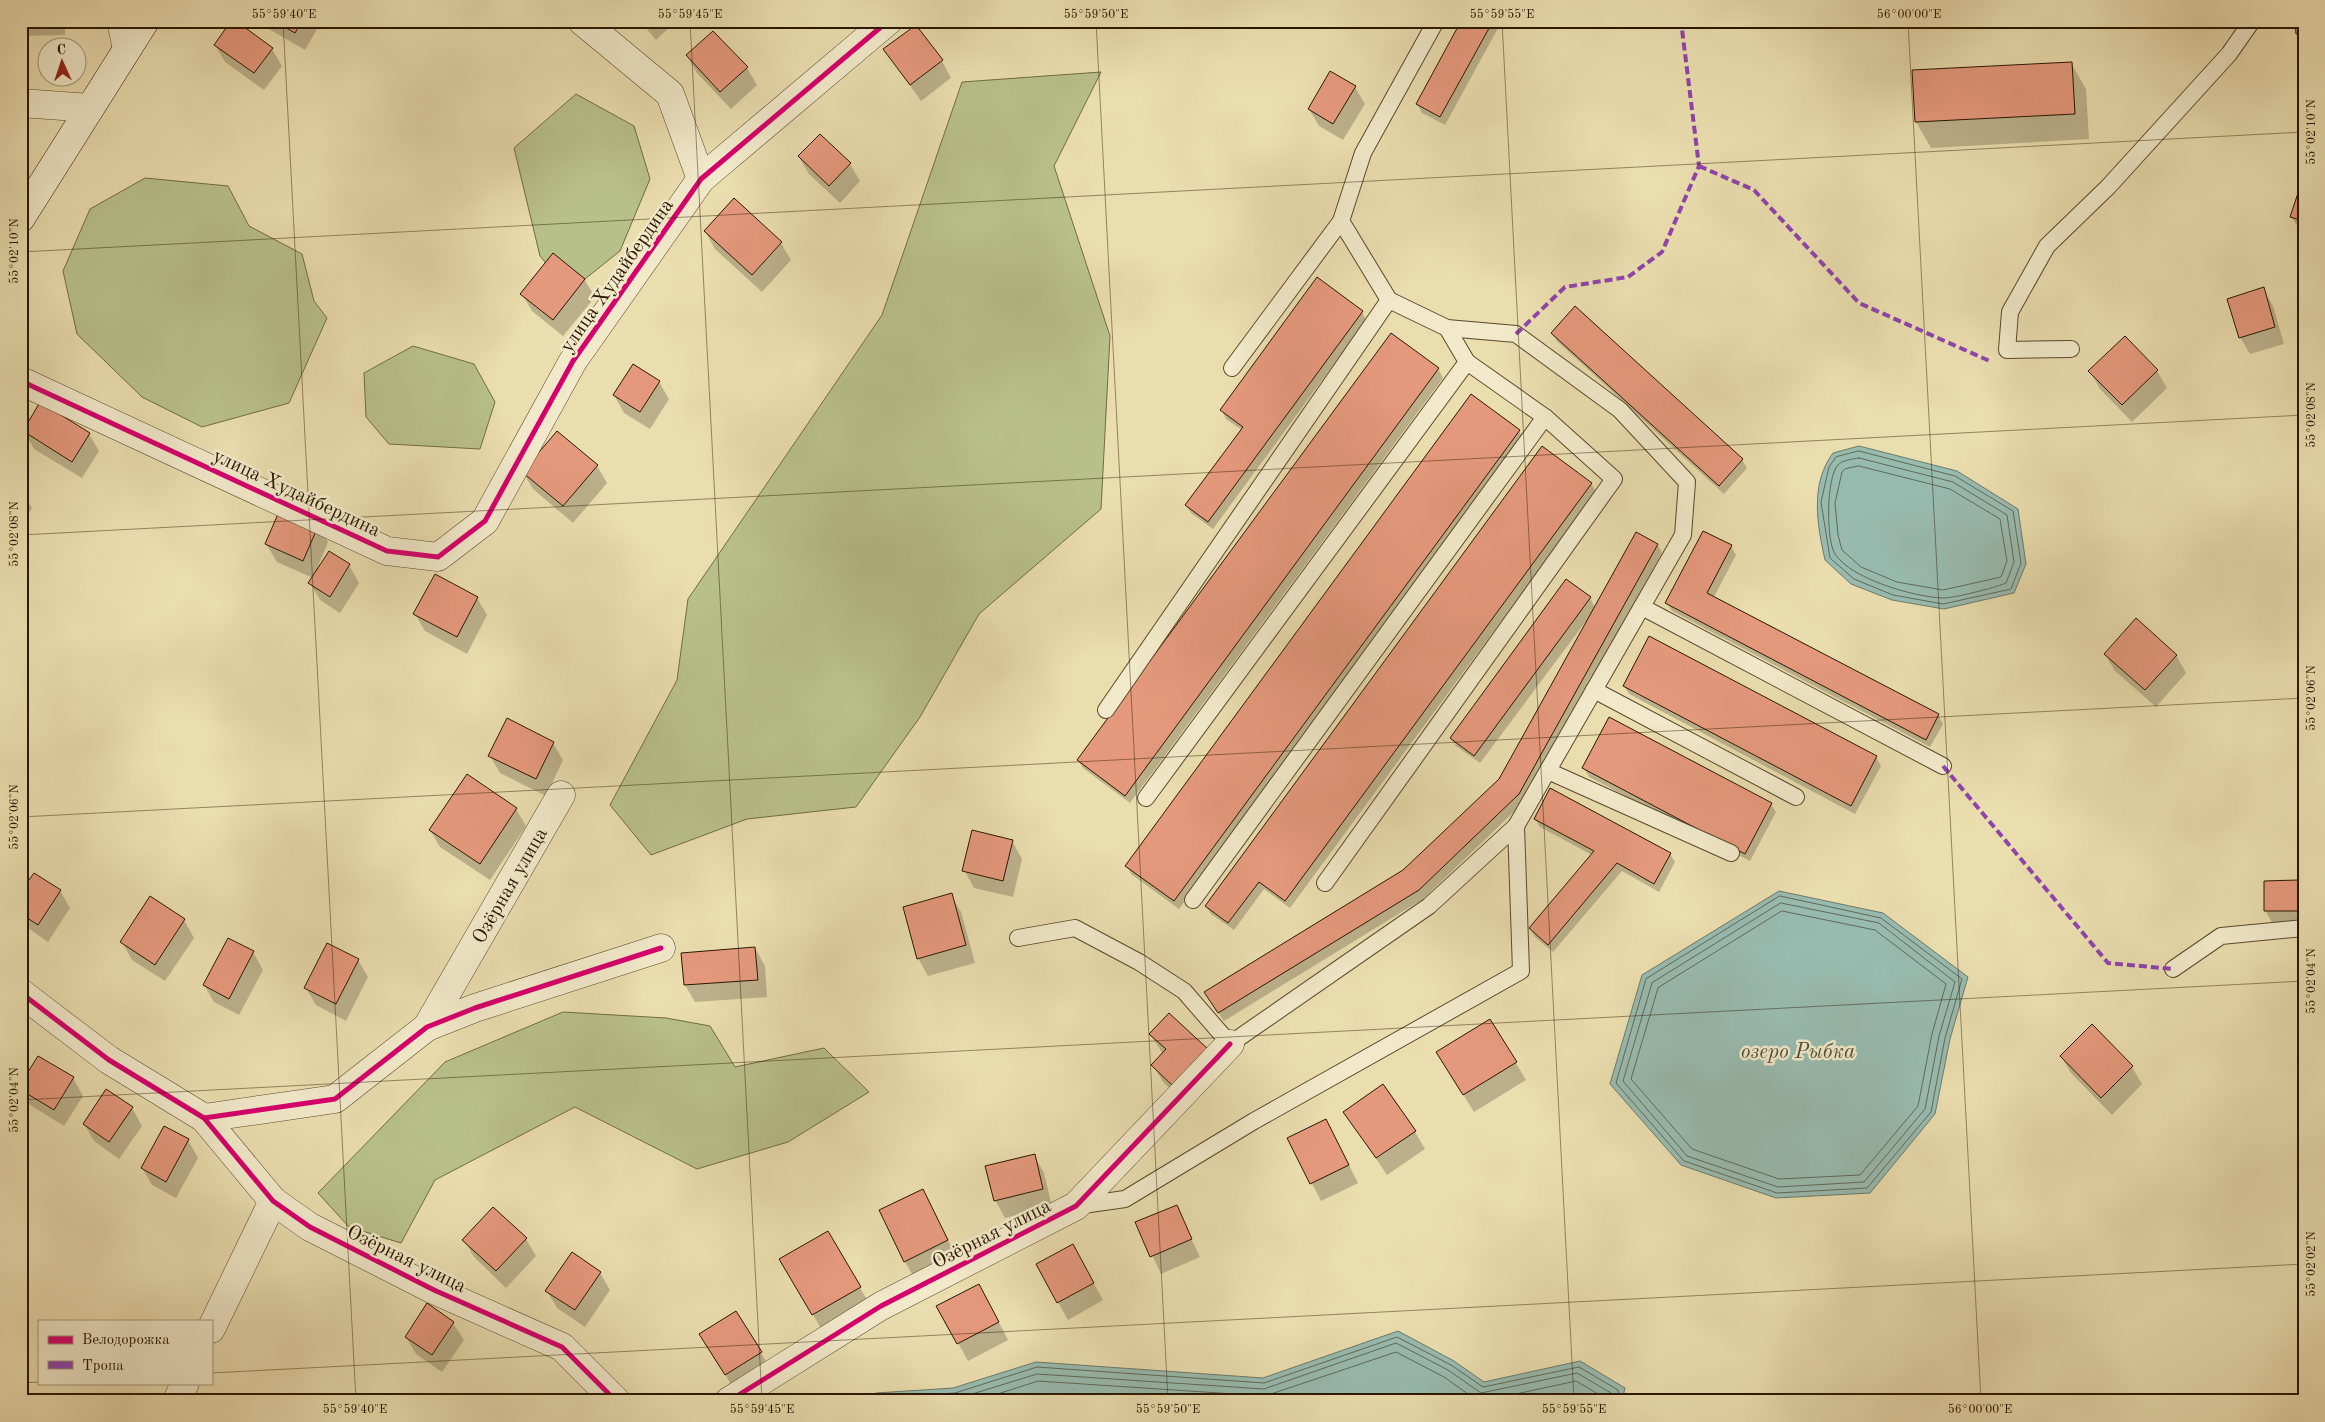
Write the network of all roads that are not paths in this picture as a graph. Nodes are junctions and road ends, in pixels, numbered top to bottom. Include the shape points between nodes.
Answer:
1 (121, 21) edge
2 (145, 21) edge
3 (582, 21) edge
4 (888, 21) edge
5 (1436, 21) edge
6 (2252, 21) edge
7 (127, 49) junction
8 (21, 103) edge
9 (90, 108) junction
10 (701, 179) junction
11 (21, 218) edge
12 (1341, 221) junction
13 (1389, 300) junction
14 (1446, 328) junction
15 (2072, 350) dead end
16 (1467, 362) junction
17 (1232, 368) dead end
18 (21, 380) edge
19 (1545, 417) junction
20 (1642, 607) junction
21 (1594, 690) junction
22 (1106, 710) dead end
23 (1943, 766) dead end
24 (1548, 771) junction
25 (561, 795) dead end
26 (1796, 797) dead end
27 (1146, 798) dead end
28 (1516, 826) junction
29 (1731, 853) dead end
30 (1325, 883) dead end
31 (1193, 900) dead end
32 (2304, 928) edge
33 (1018, 938) dead end
34 (661, 948) dead end
35 (2173, 969) dead end
36 (21, 994) edge
37 (427, 1027) junction
38 (1230, 1044) junction
39 (204, 1118) junction
40 (273, 1201) junction
41 (1076, 1206) junction
42 (212, 1327) edge
43 (185, 1384) edge
44 (177, 1401) edge
45 (616, 1401) edge
46 (729, 1401) edge

1 - 7 street
2 - 7 street
3 - 10 street via 670,94
4 - 10 street, улица Худайбердина
5 - 12 lane via 1363,153
6 - 15 lane via 2228,54 2121,172 2047,246 2010,312 2007,350
7 - 9 street
8 - 9 street
9 - 11 street
10 - 18 street, улица Худайбердина via 572,361 485,521 438,557 387,551
12 - 13 lane
12 - 17 lane
13 - 14 lane
13 - 22 lane
14 - 16 lane
14 - 20 lane via 1516,334 1620,410 1687,482 1683,535
16 - 19 lane
16 - 27 lane
19 - 30 lane via 1614,479
19 - 31 lane
20 - 21 lane
20 - 23 lane
21 - 24 lane
21 - 26 lane
24 - 28 lane
24 - 29 lane
25 - 37 street, Озёрная улица
28 - 38 lane via 1428,906
28 - 41 lane via 1522,971 1254,1121 1125,1199
32 - 35 lane via 2221,936
33 - 38 lane via 1076,928 1184,991
34 - 37 street, Озёрная улица via 475,1008
36 - 39 street, Озёрная улица via 109,1060
37 - 39 street, Озёрная улица via 335,1099
38 - 41 street, Озёрная улица
39 - 40 street, Озёрная улица
40 - 42 street
40 - 45 street, Озёрная улица via 310,1226 434,1290 562,1347
41 - 46 street, Озёрная улица via 882,1306
43 - 44 street

